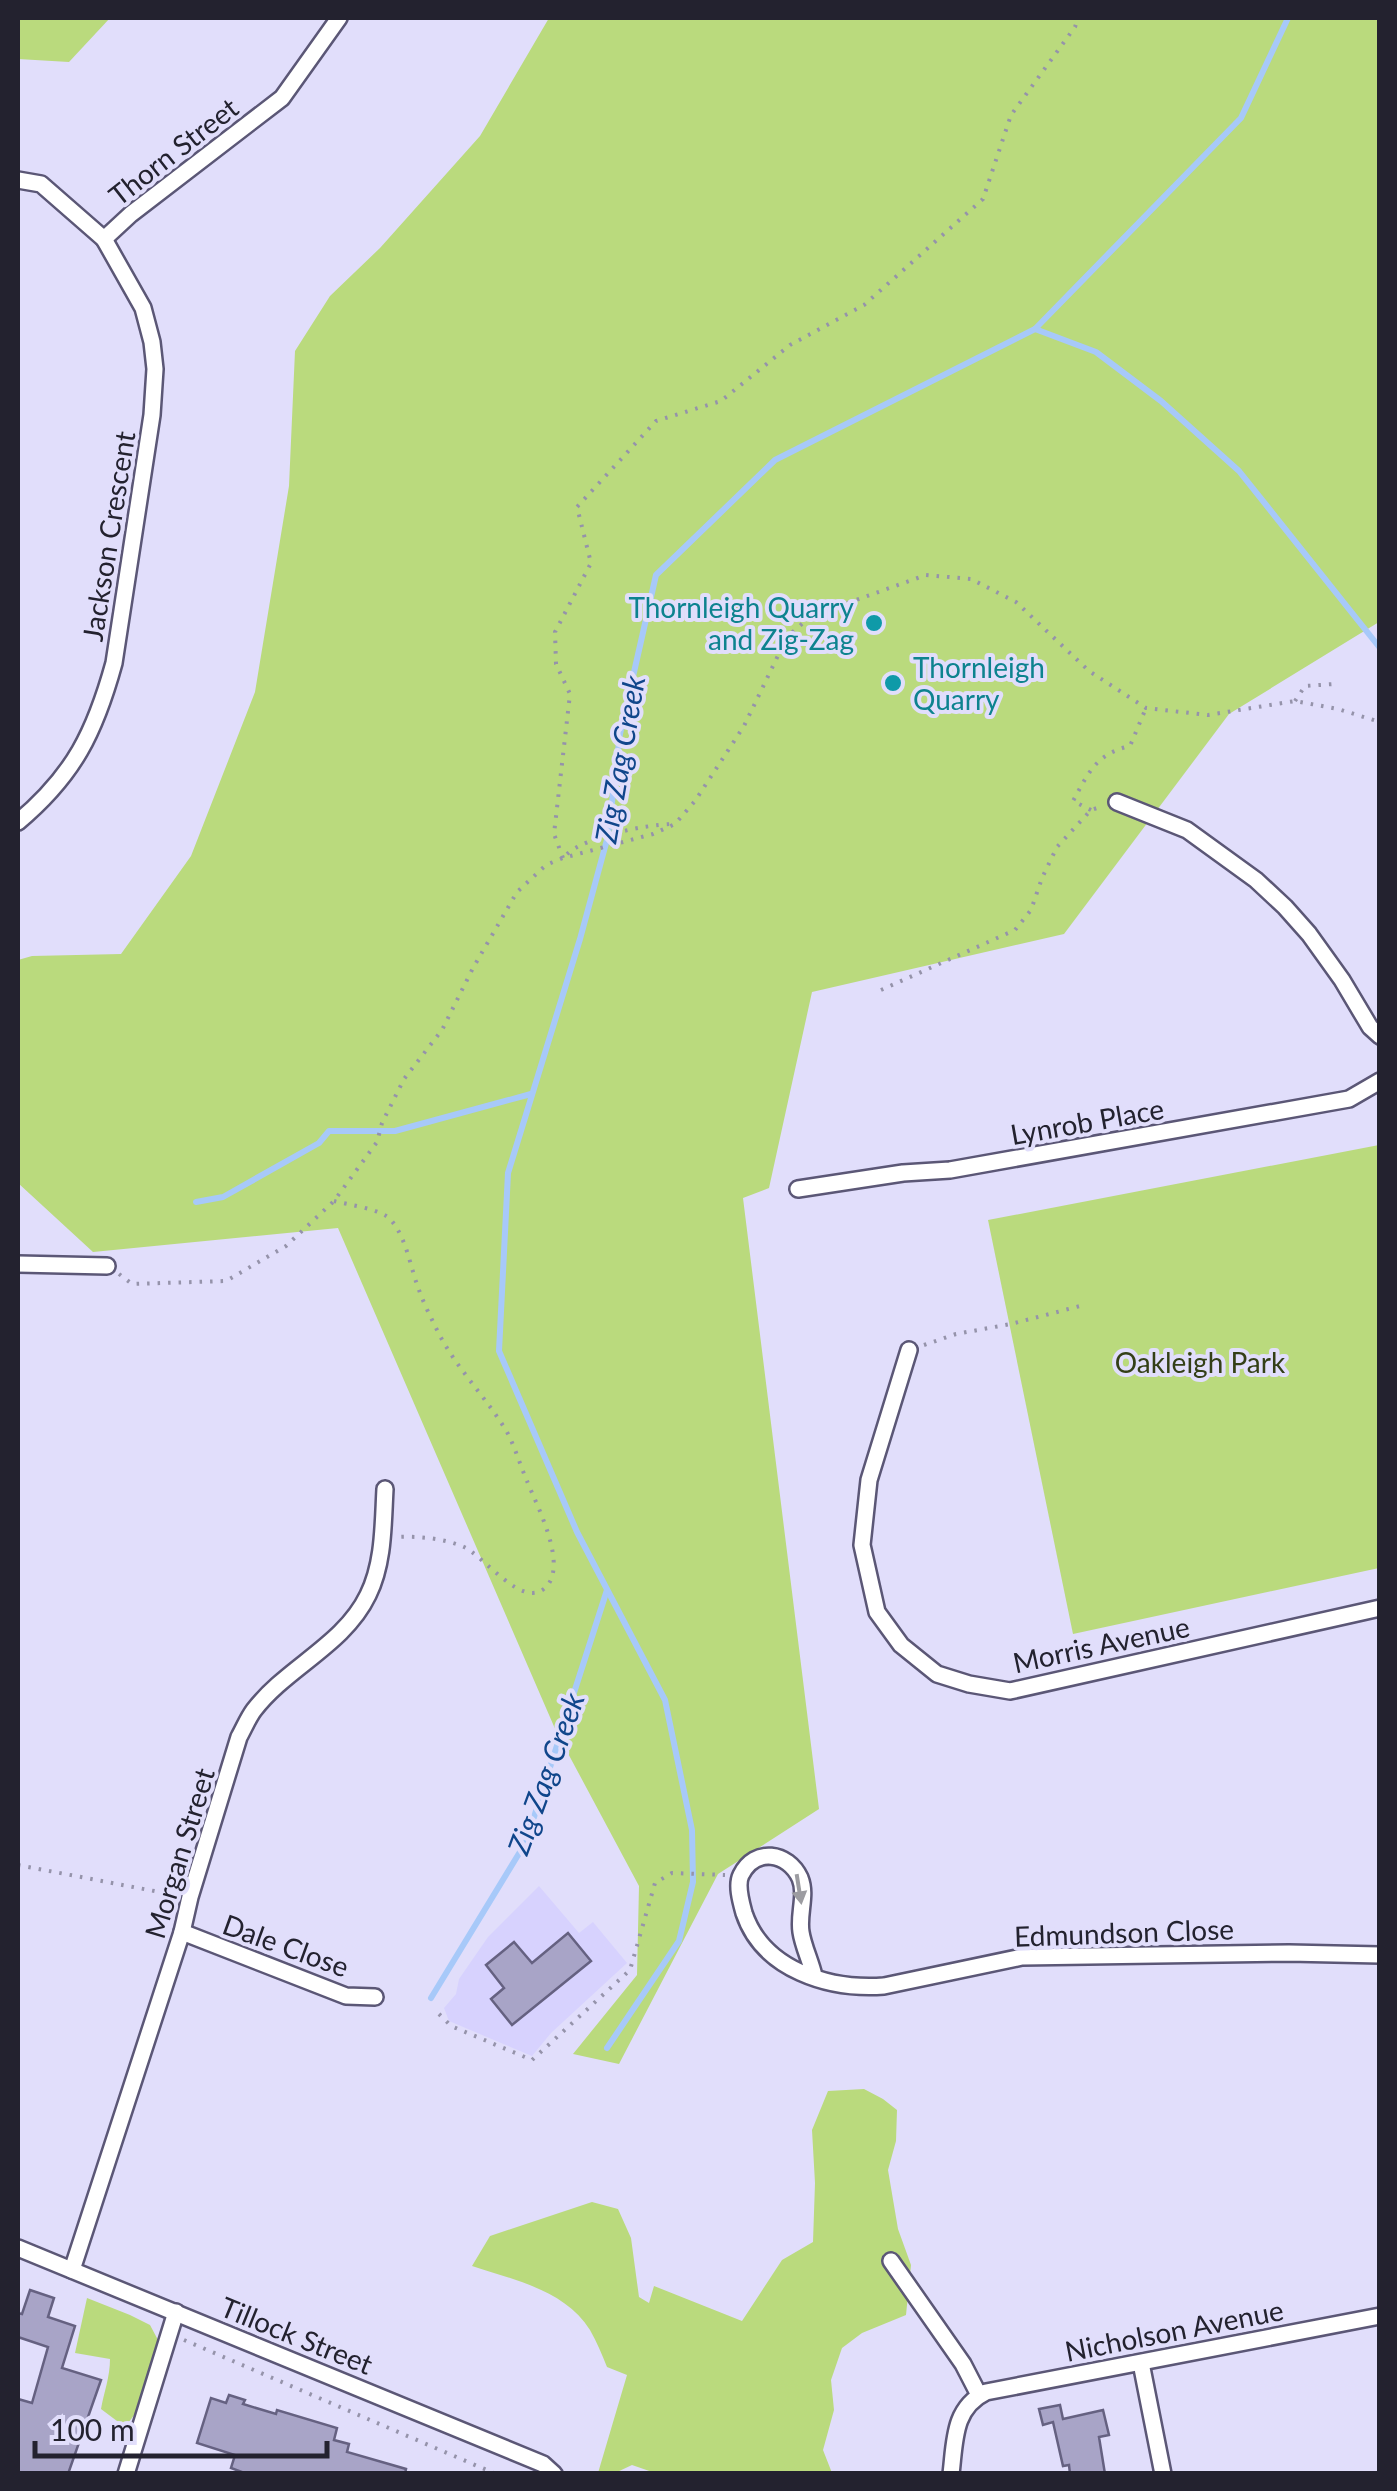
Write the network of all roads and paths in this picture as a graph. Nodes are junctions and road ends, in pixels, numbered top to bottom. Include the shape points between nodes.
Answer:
1 (338, 18) edge
2 (1078, 18) edge
3 (18, 180) edge
4 (104, 239) junction
5 (1334, 684) dead end
6 (1295, 700) junction
7 (1146, 708) junction
8 (1380, 722) edge
9 (1117, 802) joint
10 (1091, 810) junction
11 (18, 822) edge
12 (675, 824) junction
13 (564, 858) junction
14 (881, 990) dead end
15 (1380, 1036) edge
16 (1380, 1081) edge
17 (798, 1189) dead end
18 (334, 1201) junction
19 (18, 1264) edge
20 (107, 1266) joint
21 (1080, 1306) dead end
22 (909, 1350) joint
23 (384, 1488) dead end
24 (419, 1536) dead end
25 (1380, 1608) edge
26 (18, 1865) edge
27 (718, 1874) dead end
28 (190, 1897) junction
29 (182, 1932) junction
30 (1380, 1956) edge
31 (814, 1976) junction
32 (375, 1997) dead end
33 (439, 2014) dead end
34 (18, 2248) edge
35 (891, 2261) dead end
36 (72, 2270) junction
37 (176, 2312) junction
38 (1380, 2316) edge
39 (170, 2332) junction
40 (1140, 2363) junction
41 (979, 2395) junction
42 (126, 2474) edge
43 (496, 2474) edge
44 (554, 2474) edge
45 (950, 2474) edge
46 (1164, 2474) edge

1 - 4 street, Thorn Street via 282,98
2 - 13 path via 1011,115 982,199 864,306 790,345 721,401 656,421 577,507 591,563 555,632 556,664 570,694 554,834
3 - 4 street, Thorn Street via 41,184
4 - 11 street, Jackson Crescent via 148,325 155,369 152,414 105,694 80,754
5 - 6 path via 1304,686
6 - 7 path via 1208,715
6 - 8 path
7 - 10 path via 1130,746 1108,751 1073,800
7 - 12 path via 1089,671 1016,602 971,579 926,575 811,616 787,636 744,726
9 - 10 path
9 - 15 street via 1187,830 1256,880 1310,934
10 - 14 path via 1057,846 1031,910 1014,930
12 - 13 path
12 - 13 path via 608,836
13 - 18 path via 517,892 442,1030 404,1078 377,1142
16 - 17 street, Lynrob Place via 1349,1099 950,1170
18 - 20 path via 286,1246 226,1281 132,1284
18 - 24 path via 388,1215 400,1232 419,1292 454,1362 507,1433 550,1537 552,1580 533,1595 522,1592 462,1546
19 - 20 street
21 - 22 path
22 - 25 street, Morris Avenue via 870,1480 862,1546 876,1612 936,1674 1010,1691
23 - 28 street, Morgan Street via 378,1564 368,1596 342,1631 252,1713
26 - 28 path
27 - 33 path via 672,1874 654,1883 630,1970 532,2060 451,2026
28 - 29 street, Morgan Street
29 - 32 street, Dale Close via 346,1996
29 - 36 street, Morgan Street
30 - 31 street, Edmundson Close via 1022,1957 860,1988
31 -> 31 street, Edmundson Close via 784,1965 748,1926 740,1876 754,1860 776,1855 791,1862 802,1882 800,1932
34 - 36 street, Tillock Street
35 - 41 street
36 - 37 street, Tillock Street
37 - 39 street
37 - 44 street, Tillock Street
38 - 40 street, Nicholson Avenue
39 - 42 street
39 - 43 path
40 - 41 street, Nicholson Avenue
40 - 46 street
41 - 45 street via 959,2416

